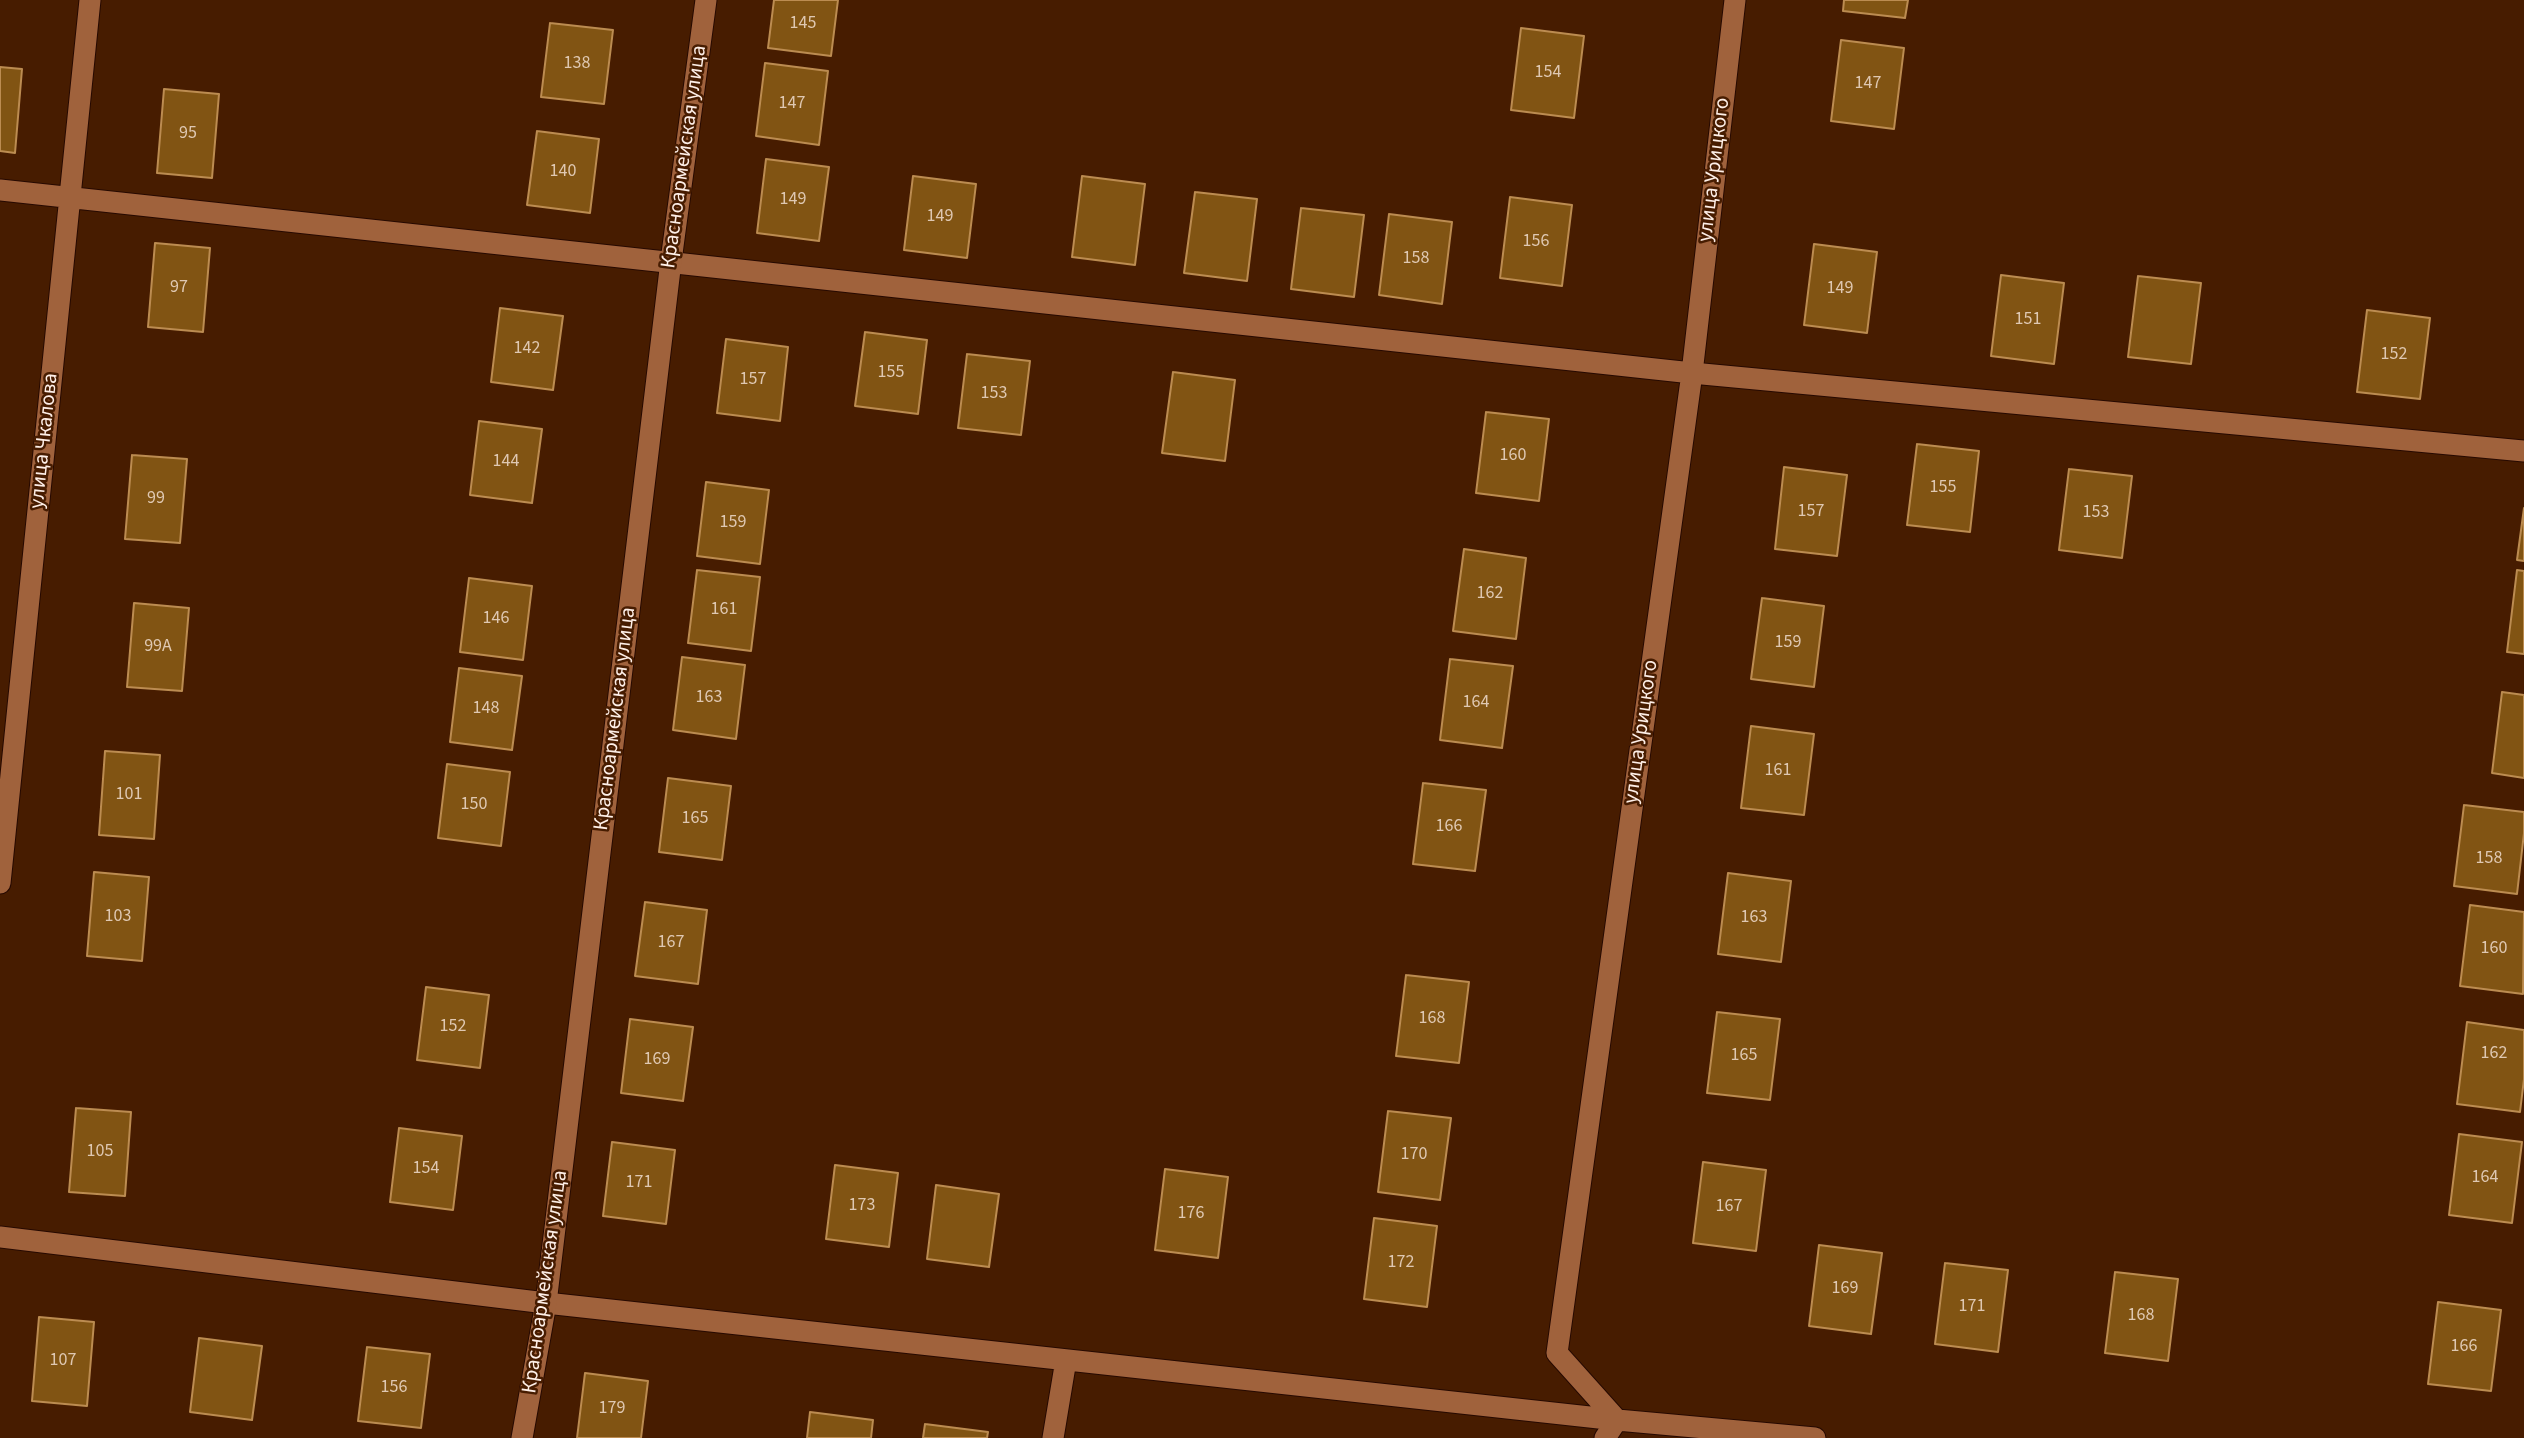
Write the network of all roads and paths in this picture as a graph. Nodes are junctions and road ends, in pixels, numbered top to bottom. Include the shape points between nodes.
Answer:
1 (90, 0) edge
2 (706, 0) edge
3 (1735, 0) edge
4 (0, 190) edge
5 (71, 198) junction
6 (671, 261) junction
7 (1692, 373) junction
8 (2524, 451) edge
9 (0, 883) edge
10 (0, 1237) edge
11 (546, 1303) junction
12 (1066, 1360) junction
13 (1617, 1420) junction
14 (522, 1438) edge
15 (1054, 1438) edge
16 (1605, 1438) edge
17 (1815, 1438) edge

1 - 5 street, улица Чкалова
2 - 6 street, Красноармейская улица
3 - 7 street, улица Урицкого
4 - 5 street
5 - 6 street
5 - 9 street, улица Чкалова
6 - 7 street
6 - 11 street, Красноармейская улица
7 - 8 street
7 - 13 street, улица Урицкого via 1557,1353
10 - 11 street
11 - 12 street
11 - 14 street, Красноармейская улица
12 - 13 street
12 - 15 street
13 - 16 street
13 - 17 street

